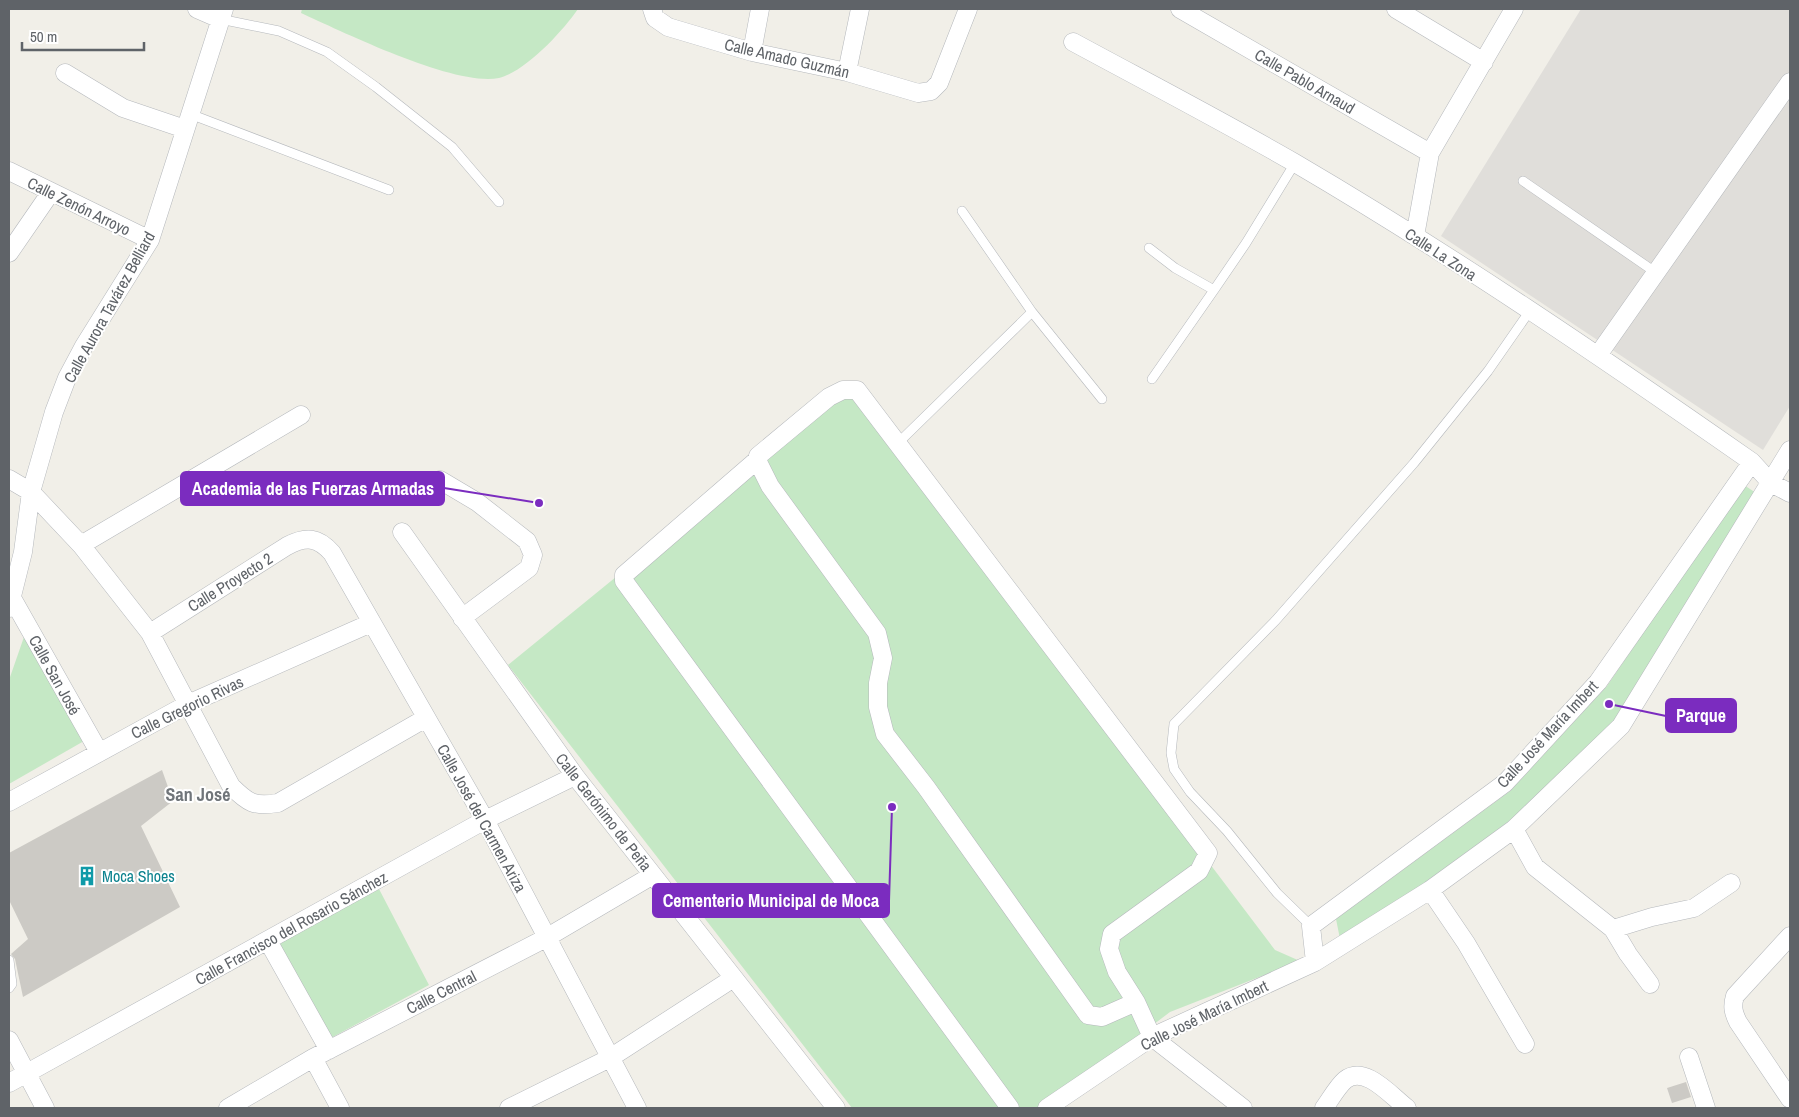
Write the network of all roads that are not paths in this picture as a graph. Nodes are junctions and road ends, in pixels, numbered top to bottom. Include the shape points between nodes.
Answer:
1 (196, 9) edge
2 (652, 9) edge
3 (760, 9) edge
4 (860, 9) edge
5 (968, 9) edge
6 (1180, 9) edge
7 (1396, 9) edge
8 (1514, 9) edge
9 (222, 14) edge
10 (1073, 42) dead end
11 (752, 52) junction
12 (1484, 62) junction
13 (847, 72) junction
14 (65, 73) dead end
15 (1790, 82) edge
16 (187, 122) junction
17 (1430, 153) junction
18 (1294, 163) junction
19 (9, 171) edge
20 (1523, 181) dead end
21 (389, 190) dead end
22 (51, 192) junction
23 (499, 202) dead end
24 (962, 211) dead end
25 (1415, 236) junction
26 (150, 240) junction
27 (1149, 248) dead end
28 (9, 253) edge
29 (1655, 272) junction
30 (1214, 290) junction
31 (1032, 312) junction
32 (1529, 312) junction
33 (1598, 355) junction
34 (1152, 379) dead end
35 (1102, 399) dead end
36 (301, 415) dead end
37 (896, 444) junction
38 (1790, 450) edge
39 (757, 460) junction
40 (1752, 462) junction
41 (9, 479) edge
42 (440, 480) dead end
43 (1771, 483) junction
44 (31, 492) junction
45 (1790, 493) edge
46 (402, 532) dead end
47 (313, 538) joint
48 (80, 545) junction
49 (10, 603) edge
50 (462, 618) junction
51 (371, 624) junction
52 (150, 633) junction
53 (188, 704) junction
54 (426, 718) junction
55 (99, 752) junction
56 (575, 776) junction
57 (9, 802) edge
58 (485, 820) junction
59 (1514, 829) junction
60 (653, 875) junction
61 (1731, 883) dead end
62 (1430, 890) junction
63 (1311, 926) junction
64 (1613, 929) junction
65 (1790, 936) edge
66 (546, 938) junction
67 (268, 942) junction
68 (9, 960) edge
69 (1315, 962) junction
70 (732, 979) junction
71 (1650, 984) dead end
72 (9, 988) edge
73 (1136, 1002) junction
74 (1152, 1037) junction
75 (9, 1040) edge
76 (1525, 1044) dead end
77 (329, 1050) junction
78 (1688, 1057) dead end
79 (313, 1058) junction
80 (610, 1058) junction
81 (27, 1073) junction
82 (9, 1083) edge
83 (1790, 1099) edge
84 (1067, 1102) edge
85 (45, 1108) edge
86 (228, 1108) edge
87 (340, 1108) edge
88 (509, 1108) edge
89 (637, 1108) edge
90 (836, 1108) edge
91 (1010, 1108) edge
92 (1047, 1108) edge
93 (1243, 1108) edge
94 (1324, 1108) edge
95 (1407, 1108) edge
96 (1706, 1108) edge

1 - 9 street
2 - 11 street, Calle Amado Guzmán via 655,18 668,27
3 - 11 street
4 - 13 street
5 - 13 street, Calle Amado Guzmán via 939,83 931,91 918,93
6 - 17 street, Calle Pablo Arnaud
7 - 12 street
8 - 12 street
9 - 16 street, Calle Aurora Tavárez Belliard
9 - 23 lane via 279,31 327,52 452,147
10 - 18 street, Calle La Zona
11 - 13 street, Calle Amado Guzmán
12 - 17 street
14 - 16 street via 123,108
15 - 29 street
16 - 21 lane
16 - 26 street, Calle Aurora Tavárez Belliard
17 - 25 street
18 - 25 street, Calle La Zona
18 - 30 lane
19 - 22 street, Calle Zenón Arroyo
20 - 29 lane
22 - 26 street, Calle Zenón Arroyo
22 - 28 street
24 - 31 lane
25 - 32 street, Calle La Zona
26 - 44 street, Calle Aurora Tavárez Belliard via 67,378
27 - 30 lane via 1175,268
29 - 33 street
30 - 34 lane
31 - 35 lane
31 - 37 lane
32 - 33 street, Calle La Zona
32 - 63 lane via 1488,371 1414,463 1276,620 1174,724 1171,754 1174,768 1190,792 1228,831 1277,893
33 - 40 street, Calle La Zona
36 - 48 street
37 - 39 street via 857,390 843,390 829,397
37 - 73 street via 1208,853 1199,871 1112,934 1109,949 1117,972
38 - 43 street, Calle José María Imbert
39 - 73 street via 770,486 877,633 882,658 878,707 885,734 926,786 1088,1015 1102,1017
39 - 91 street via 624,575 624,581
40 - 43 street, Calle La Zona
40 - 63 street, Calle José María Imbert via 1598,682 1505,783
41 - 44 street
42 - 50 street via 477,502 527,541 533,555 529,568
43 - 45 street, Calle La Zona
43 - 59 street, Calle José María Imbert via 1621,726
44 - 48 street
44 - 49 street, Calle Aurora Tavárez Belliard via 23,552
46 - 50 street, Calle Gerónimo de Peña
47 - 51 street, Calle José del Carmen Ariza via 332,554
47 - 52 street, Calle Proyecto 2 via 287,546
48 - 52 street
49 - 55 street, Calle San José
50 - 56 street, Calle Gerónimo de Peña
51 - 53 street, Calle Gregorio Rivas
51 - 54 street, Calle José del Carmen Ariza
52 - 53 street
53 - 54 street via 231,786 244,799 260,806 278,803
53 - 55 street, Calle Gregorio Rivas
54 - 58 street, Calle José del Carmen Ariza
55 - 57 street, Calle Gregorio Rivas
56 - 58 street, Calle Francisco del Rosario Sánchez
56 - 60 street, Calle Gerónimo de Peña
58 - 66 street, Calle José del Carmen Ariza
58 - 67 street, Calle Francisco del Rosario Sánchez
59 - 62 street, Calle José María Imbert
59 - 64 street via 1535,867
60 - 66 street, Calle Central
60 - 70 street, Calle Gerónimo de Peña
61 - 64 street via 1694,908
62 - 69 street, Calle José María Imbert
62 - 76 street
63 - 69 street
64 - 71 street
65 - 83 street via 1735,996 1732,1004 1738,1022
66 - 77 street, Calle Central
66 - 80 street, Calle José del Carmen Ariza
67 - 77 street
67 - 81 street, Calle Francisco del Rosario Sánchez
68 - 72 lane via 12,984
69 - 74 street, Calle José María Imbert
70 - 80 street
70 - 90 street, Calle Gerónimo de Peña
73 - 74 street
74 - 84 street, Calle José María Imbert
74 - 93 street
75 - 81 street
77 - 79 street, Calle Central
78 - 96 street
79 - 86 street, Calle Central
79 - 87 street
80 - 88 street
80 - 89 street, Calle José del Carmen Ariza
81 - 82 street, Calle Francisco del Rosario Sánchez
81 - 85 street
84 - 92 street, Calle José María Imbert
94 - 95 street via 1345,1081 1355,1075 1366,1076

